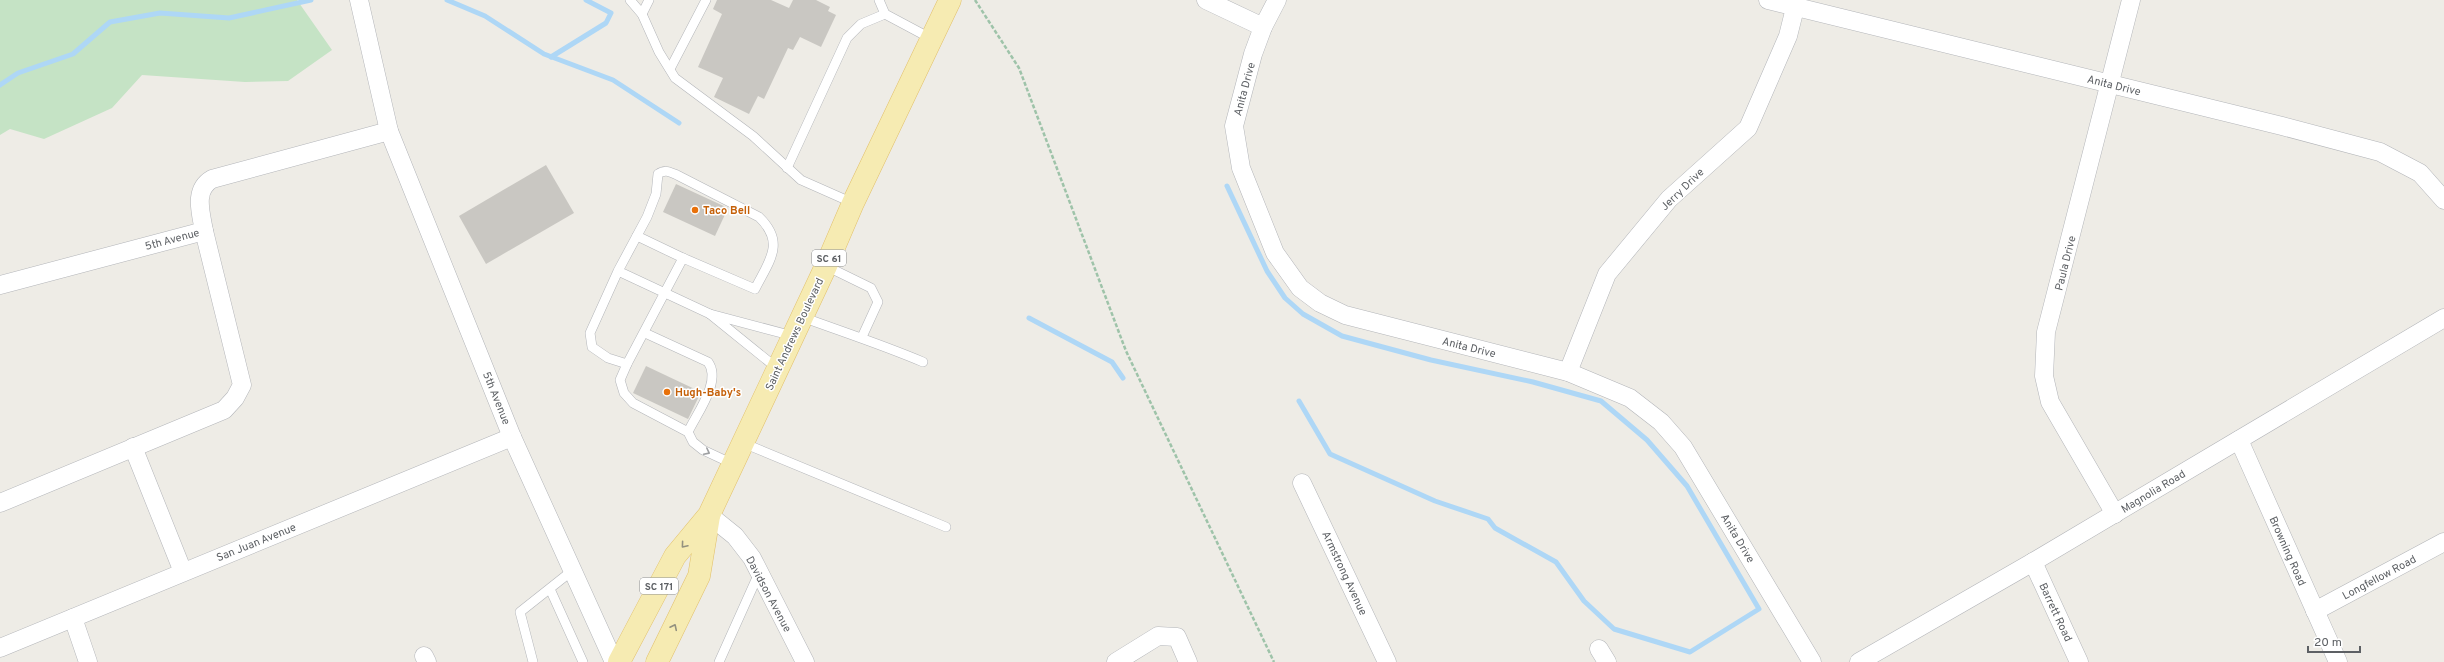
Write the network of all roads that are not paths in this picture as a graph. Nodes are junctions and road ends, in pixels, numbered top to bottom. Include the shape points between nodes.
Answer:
1 (359, 0) edge
2 (630, 0) edge
3 (649, 0) edge
4 (706, 0) edge
5 (879, 0) edge
6 (950, 0) edge
7 (1206, 0) edge
8 (1277, 0) edge
9 (1768, 0) edge
10 (2131, 0) edge
11 (1795, 8) junction
12 (642, 14) junction
13 (885, 14) junction
14 (1263, 27) junction
15 (930, 38) junction
16 (670, 69) junction
17 (2110, 84) junction
18 (389, 131) junction
19 (787, 168) junction
20 (2444, 200) edge
21 (853, 203) junction
22 (204, 231) junction
23 (637, 236) junction
24 (683, 258) junction
25 (826, 266) junction
26 (618, 271) junction
27 (0, 285) edge
28 (665, 295) junction
29 (710, 314) junction
30 (802, 317) junction
31 (2444, 318) edge
32 (645, 333) junction
33 (793, 336) junction
34 (862, 337) junction
35 (923, 362) dead end
36 (627, 364) junction
37 (778, 369) junction
38 (1568, 372) junction
39 (688, 432) junction
40 (512, 436) junction
41 (2239, 440) junction
42 (743, 443) junction
43 (133, 447) junction
44 (733, 464) junction
45 (1302, 483) dead end
46 (0, 503) edge
47 (2115, 514) junction
48 (709, 515) junction
49 (946, 527) dead end
50 (2444, 542) edge
51 (2033, 562) junction
52 (573, 570) junction
53 (183, 572) junction
54 (759, 572) junction
55 (550, 588) junction
56 (2315, 611) junction
57 (72, 618) junction
58 (0, 648) edge
59 (88, 662) edge
60 (533, 662) edge
61 (583, 662) edge
62 (614, 662) edge
63 (619, 662) edge
64 (656, 662) edge
65 (719, 662) edge
66 (804, 662) edge
67 (1116, 662) edge
68 (1188, 662) edge
69 (1387, 662) edge
70 (1812, 662) edge
71 (1859, 662) edge
72 (2079, 662) edge
73 (2338, 662) edge

1 - 18 street, 5th Avenue
2 - 12 lane
3 - 12 lane
4 - 16 lane
5 - 13 lane
6 - 15 main road, Saint Andrews Boulevard / SC 61
7 - 14 street
8 - 14 street, Anita Drive
9 - 11 street, Anita Drive
10 - 17 street, Paula Drive
11 - 17 street, Anita Drive
11 - 38 street, Jerry Drive via 1788,36 1748,128 1669,199 1607,274
12 - 16 lane via 659,52
13 - 15 lane
13 - 19 lane via 860,24 847,38
14 - 38 street, Anita Drive via 1253,54 1234,126 1241,168 1275,253 1300,288 1320,303 1345,315
15 - 21 main road, Saint Andrews Boulevard / SC 61
16 - 19 lane via 675,78 753,136
17 - 20 street, Anita Drive via 2380,152 2420,174
17 - 47 street, Paula Drive via 2046,332 2044,376 2050,402
18 - 22 street, 5th Avenue via 212,179 201,191 199,204
18 - 40 street, 5th Avenue
19 - 21 lane via 801,180
21 - 25 main road, Saint Andrews Boulevard / SC 61
22 - 27 street, 5th Avenue
22 - 43 street via 242,385 224,410
23 - 24 lane
23 - 24 lane via 656,194 658,174 662,171 677,175 759,217 770,227 774,237 775,248 756,289
23 - 26 lane
24 - 28 lane
25 - 30 main road, Saint Andrews Boulevard / SC 61
25 - 34 lane via 871,288 875,295 878,302
26 - 28 lane
26 - 36 lane via 590,333 592,347 608,358
28 - 29 lane
28 - 32 lane
29 - 33 lane
29 - 37 lane
30 - 33 main road, Saint Andrews Boulevard / SC 61
30 - 34 lane
31 - 41 street, Magnolia Road
32 - 36 lane
32 - 39 lane via 708,362 713,368 711,386
33 - 37 main road, Saint Andrews Boulevard / SC 61
34 - 35 lane
36 - 39 lane via 620,380 624,393 633,403
37 - 42 main road, Saint Andrews Boulevard / SC 61
38 - 70 street, Anita Drive via 1630,398 1661,422 1683,447
39 -> 44 lane via 693,442 702,450
40 - 52 street, 5th Avenue
40 - 53 street, San Juan Avenue
41 - 47 street, Magnolia Road
41 - 56 street, Browning Road
42 - 44 main road, Saint Andrews Boulevard / SC 61
42 - 49 lane
43 - 46 street
43 - 53 street
44 - 48 main road, Saint Andrews Boulevard / SC 61
45 - 69 street, Armstrong Avenue
47 - 51 street, Magnolia Road
48 - 54 street, Davidson Avenue via 735,536
48 -> 63 main road, Saint Andrews Boulevard / SC 171 via 675,556
64 -> 48 main road, Saint Andrews Boulevard / SC 171 via 699,576
50 - 56 street, Longfellow Road
51 - 71 street, Magnolia Road
51 - 72 street, Barrett Road
52 - 55 lane
52 - 62 street, 5th Avenue
53 - 57 street, San Juan Avenue
54 - 65 lane
54 - 66 street, Davidson Avenue
55 - 60 lane via 520,612
55 - 61 lane
56 - 73 street, Browning Road
57 - 58 street, San Juan Avenue
57 - 59 street
67 - 68 street via 1158,636 1177,637

